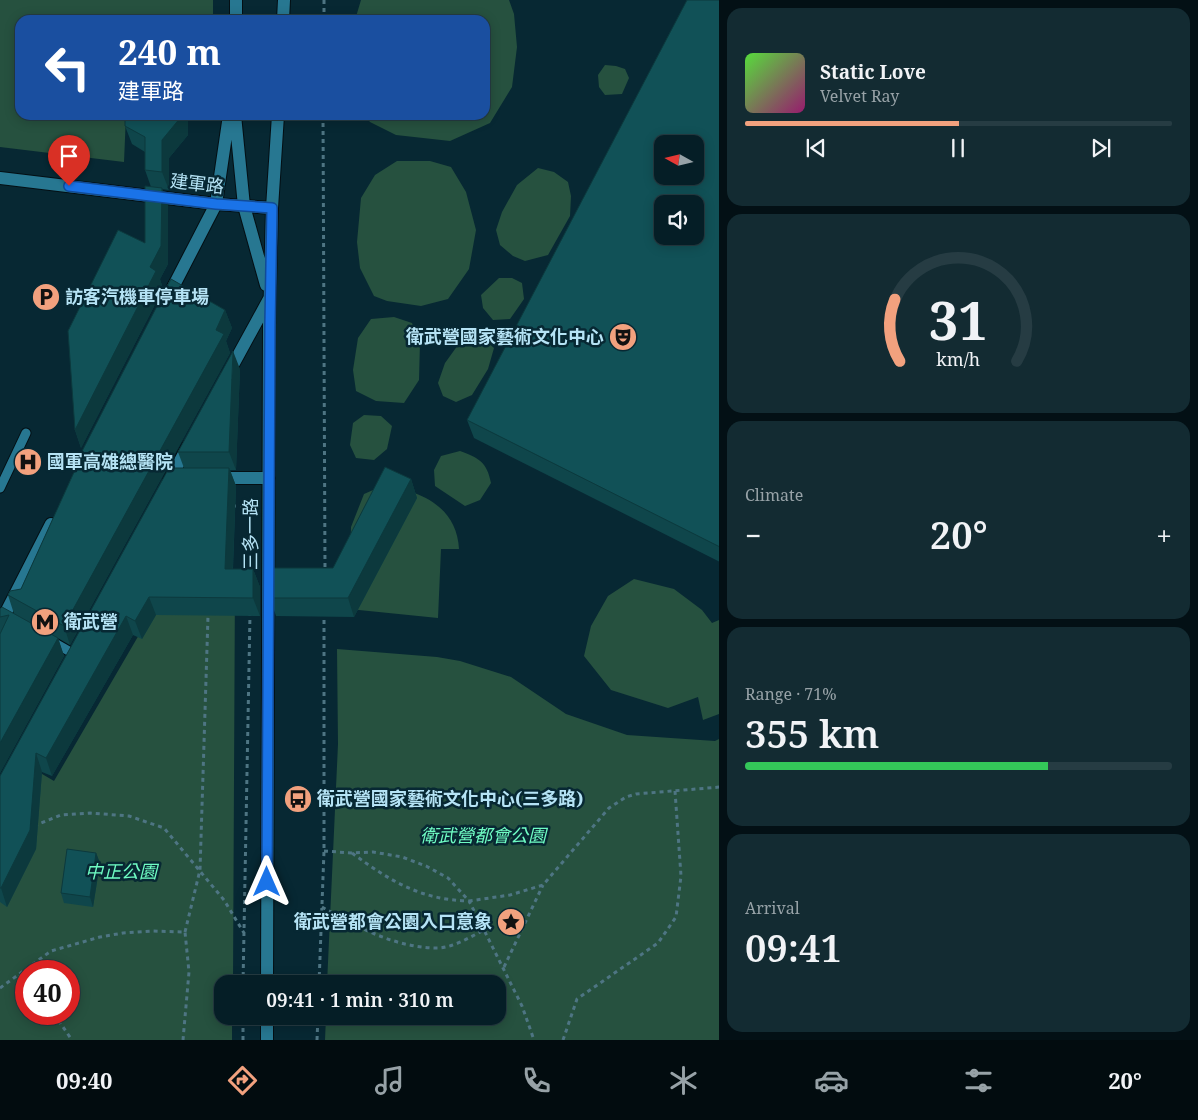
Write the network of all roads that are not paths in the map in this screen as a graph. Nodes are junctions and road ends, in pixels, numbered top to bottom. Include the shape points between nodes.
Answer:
1 (236, 0) edge
2 (284, 0) edge
3 (236, 15) edge
4 (283, 15) edge
5 (228, 120) edge
6 (235, 120) edge
7 (278, 120) edge
8 (0, 178) edge
9 (216, 204) junction
10 (244, 206) junction
11 (272, 208) junction
12 (270, 297) junction
13 (162, 308) edge
14 (221, 385) edge
15 (26, 433) dead end
16 (194, 436) edge
17 (200, 478) edge
18 (269, 478) junction
19 (0, 488) edge
20 (162, 495) edge
21 (55, 517) edge
22 (4, 618) edge
23 (48, 640) edge
24 (74, 654) edge
25 (267, 975) edge
26 (267, 1025) edge
27 (267, 1040) edge

1 - 3 street
2 - 4 street
5 - 9 street
6 - 10 street
7 - 11 street, 三多一路
8 - 9 street, 建軍路
9 - 10 street, 建軍路
9 - 13 street
10 - 11 street, 建軍路
10 - 12 street
11 - 12 street, 三多一路
12 - 14 street
12 - 18 street, 三多一路
15 - 19 lane
16 - 20 street via 176,478
17 - 18 street
18 - 25 street, 三多一路
21 - 22 street
23 - 24 lane
26 - 27 street

